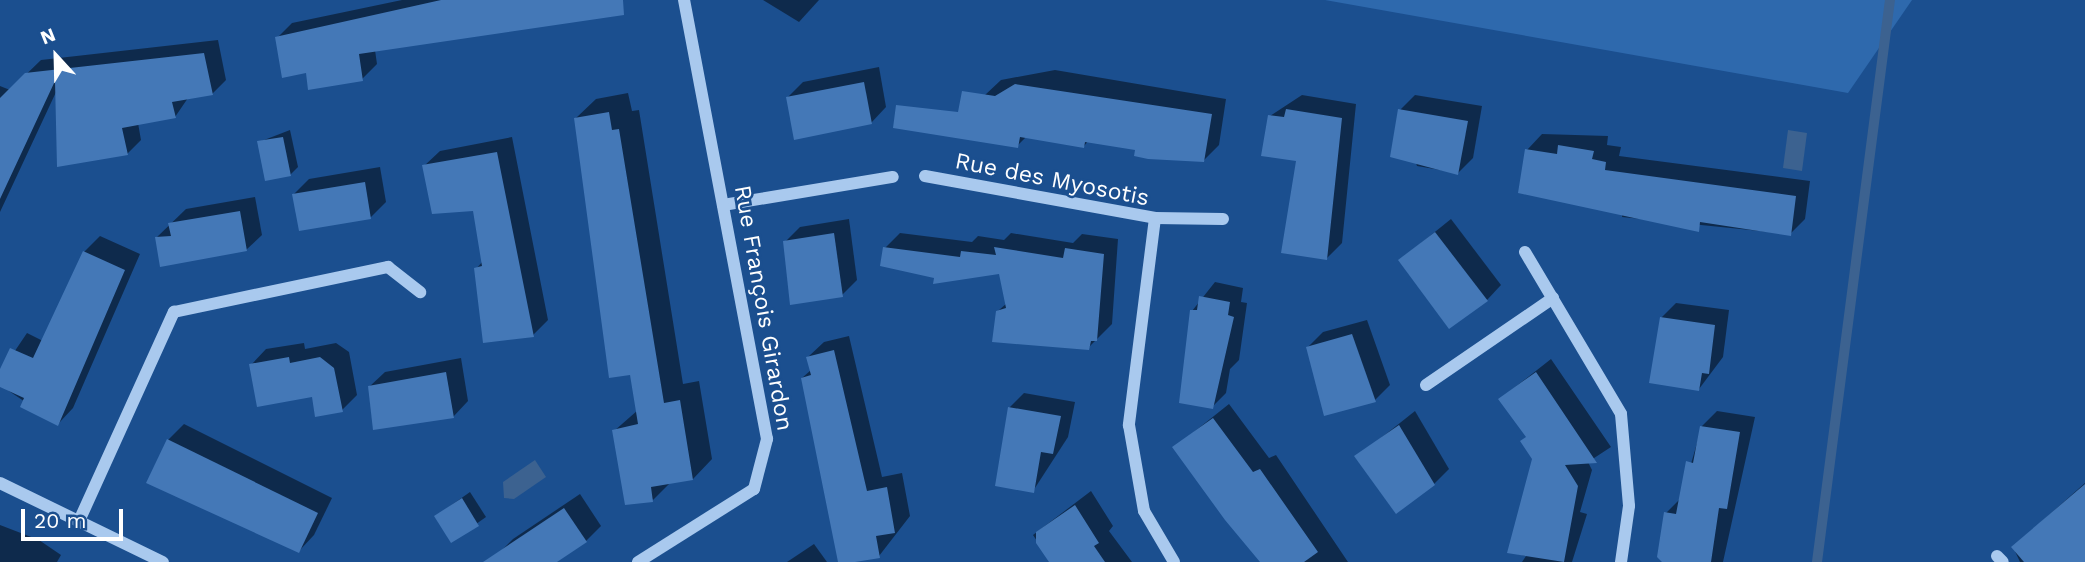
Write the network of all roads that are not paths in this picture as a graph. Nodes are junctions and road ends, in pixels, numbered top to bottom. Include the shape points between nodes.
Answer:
1 (684, 0) edge
2 (925, 176) dead end
3 (892, 177) dead end
4 (723, 205) junction
5 (1155, 218) junction
6 (1223, 219) dead end
7 (1525, 252) dead end
8 (420, 292) dead end
9 (1553, 298) junction
10 (1426, 385) dead end
11 (0, 483) edge
12 (79, 521) junction
13 (163, 562) edge
14 (638, 562) edge
15 (1174, 562) edge
16 (1621, 562) edge

1 - 4 street, Rue François Girardon
2 - 5 street, Rue des Myosotis
3 - 4 street
4 - 14 street, Rue François Girardon via 767,439 754,489
5 - 6 street
5 - 15 street, Rue des Myosotis via 1129,425 1144,512
7 - 9 street
8 - 12 street via 388,267 174,312
9 - 10 street
9 - 16 street via 1621,414 1629,506
11 - 12 street
12 - 13 street

